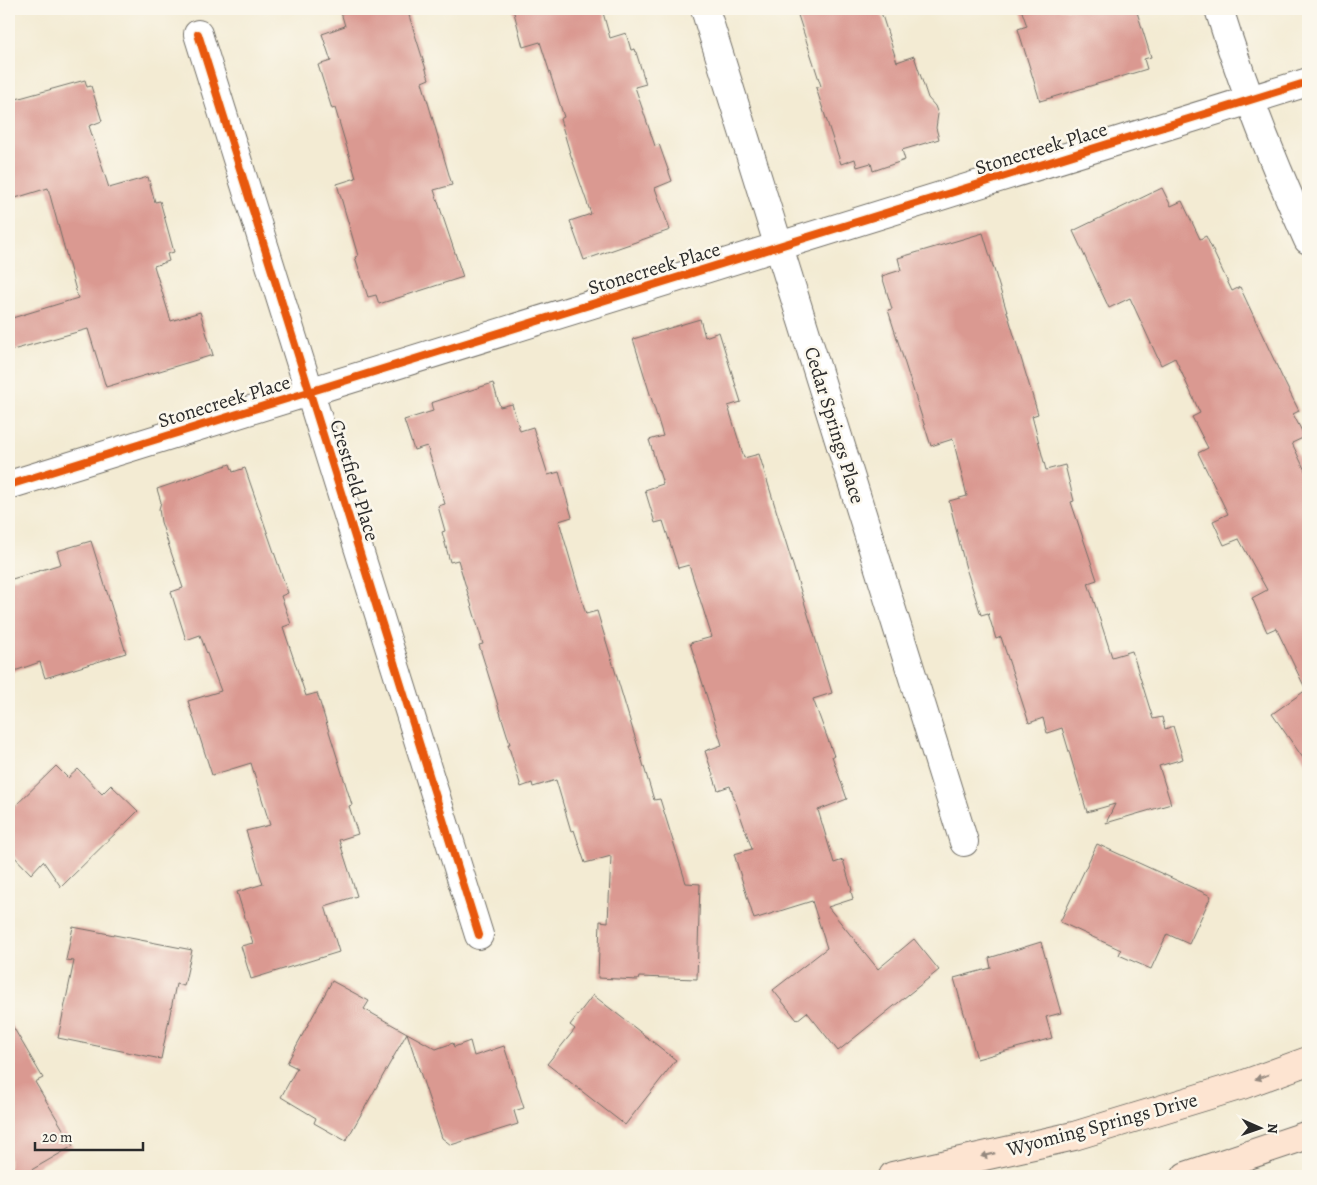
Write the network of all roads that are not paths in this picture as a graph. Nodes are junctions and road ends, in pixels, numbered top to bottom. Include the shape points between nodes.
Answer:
1 (705, 9) edge
2 (1219, 9) edge
3 (198, 34) dead end
4 (1308, 82) edge
5 (1250, 100) junction
6 (1308, 240) edge
7 (780, 247) junction
8 (310, 391) junction
9 (9, 485) edge
10 (964, 842) dead end
11 (479, 935) dead end
12 (1308, 1060) edge
13 (1308, 1135) edge
14 (893, 1176) edge
15 (1186, 1176) edge

1 - 7 street, Cedar Springs Place
2 - 5 street
3 - 8 street, Crestfield Place
4 - 5 street, Stonecreek Place
5 - 6 street
5 - 7 street, Stonecreek Place
7 - 8 street, Stonecreek Place
7 - 10 street, Cedar Springs Place
8 - 9 street, Stonecreek Place
8 - 11 street, Crestfield Place
12 -> 14 street, Wyoming Springs Drive via 1242,1085 1074,1136
13 - 15 street

